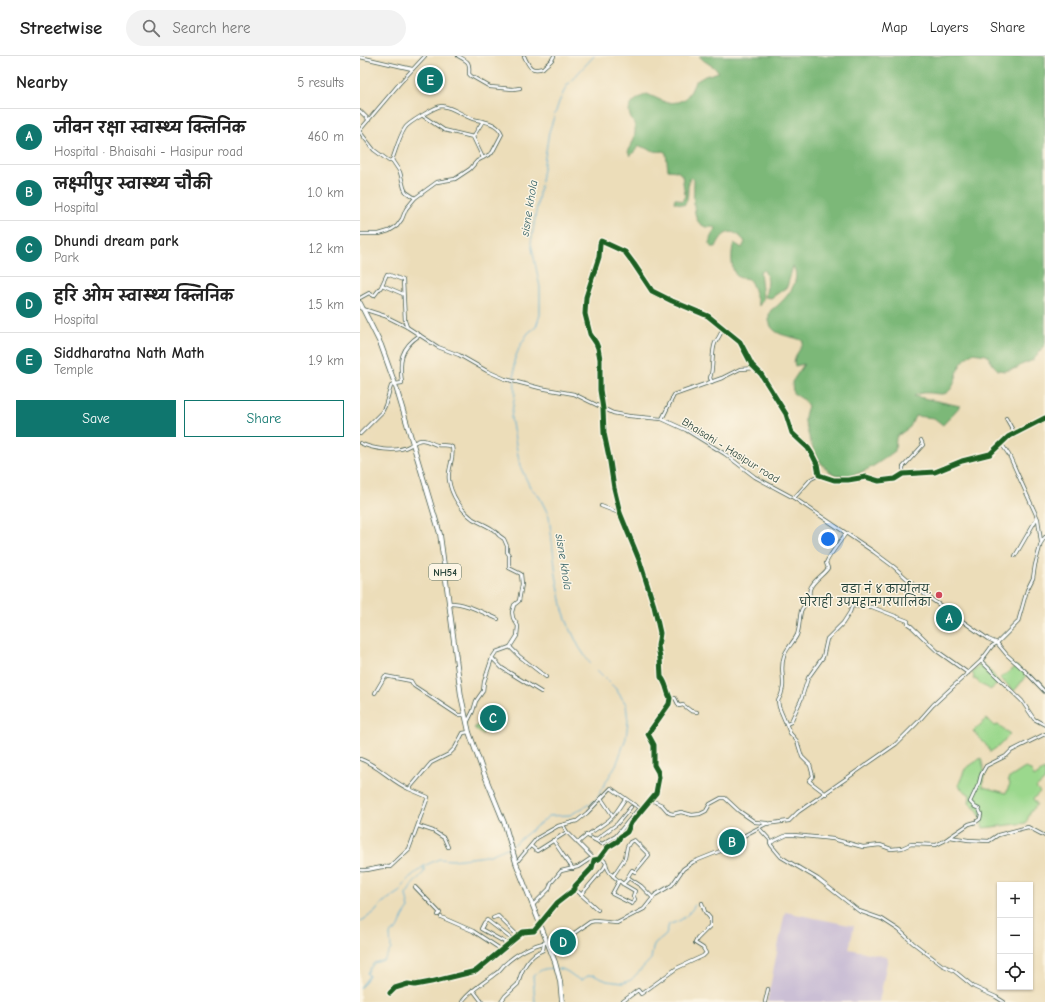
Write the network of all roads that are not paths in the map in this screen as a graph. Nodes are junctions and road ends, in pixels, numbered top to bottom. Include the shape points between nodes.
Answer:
1 (425, 56) edge
2 (458, 56) edge
3 (524, 56) edge
4 (554, 56) edge
5 (360, 57) edge
6 (413, 69) junction
7 (520, 88) dead end
8 (360, 111) edge
9 (422, 116) junction
10 (369, 120) junction
11 (483, 121) junction
12 (360, 131) edge
13 (473, 137) junction
14 (484, 158) junction
15 (392, 160) junction
16 (415, 198) junction
17 (360, 234) edge
18 (382, 285) junction
19 (403, 294) junction
20 (360, 298) edge
21 (360, 303) edge
22 (362, 309) edge
23 (407, 327) junction
24 (722, 328) junction
25 (420, 335) junction
26 (757, 368) junction
27 (712, 382) junction
28 (395, 384) junction
29 (604, 409) junction
30 (1006, 418) dead end
31 (1045, 418) edge
32 (662, 419) junction
33 (360, 434) edge
34 (1015, 434) junction
35 (921, 440) dead end
36 (413, 442) junction
37 (360, 443) edge
38 (1001, 443) junction
39 (819, 474) junction
40 (903, 474) junction
41 (794, 498) junction
42 (601, 506) dead end
43 (620, 513) junction
44 (1037, 518) junction
45 (846, 533) junction
46 (1045, 537) edge
47 (1041, 543) junction
48 (1015, 556) dead end
49 (450, 603) junction
50 (498, 619) dead end
51 (997, 642) junction
52 (510, 647) junction
53 (492, 658) junction
54 (981, 661) junction
55 (968, 673) junction
56 (546, 676) dead end
57 (541, 692) dead end
58 (1045, 692) edge
59 (375, 693) dead end
60 (670, 698) junction
61 (697, 712) dead end
62 (465, 715) junction
63 (467, 724) junction
64 (787, 724) junction
65 (1045, 725) edge
66 (469, 732) junction
67 (1045, 734) edge
68 (360, 759) edge
69 (409, 789) junction
70 (826, 794) junction
71 (601, 798) junction
72 (625, 799) junction
73 (650, 800) junction
74 (631, 807) dead end
75 (639, 808) junction
76 (643, 811) junction
77 (613, 816) junction
78 (771, 824) junction
79 (563, 825) junction
80 (418, 826) junction
81 (759, 828) junction
82 (567, 832) junction
83 (586, 835) junction
84 (1045, 836) edge
85 (950, 837) junction
86 (553, 840) junction
87 (595, 840) junction
88 (578, 843) junction
89 (770, 843) junction
90 (531, 846) junction
91 (448, 847) dead end
92 (599, 859) junction
93 (594, 860) junction
94 (516, 863) junction
95 (606, 863) junction
96 (573, 869) junction
97 (360, 870) edge
98 (613, 876) junction
99 (627, 878) junction
100 (619, 881) junction
101 (623, 884) junction
102 (415, 887) dead end
103 (574, 889) junction
104 (581, 895) junction
105 (653, 898) junction
106 (702, 903) dead end
107 (533, 905) junction
108 (598, 910) dead end
109 (438, 915) dead end
110 (441, 917) dead end
111 (493, 918) dead end
112 (540, 923) junction
113 (518, 936) junction
114 (513, 940) junction
115 (546, 942) junction
116 (508, 944) junction
117 (502, 950) junction
118 (552, 953) junction
119 (768, 989) dead end
120 (473, 990) junction
121 (390, 993) dead end
122 (462, 1002) edge
123 (482, 1002) edge
124 (501, 1002) edge
125 (562, 1002) edge
126 (622, 1002) edge
127 (765, 1002) edge
128 (1004, 1002) edge

1 - 6 street
2 - 7 street via 470,65 471,76 490,87
3 - 4 street via 529,67 533,69 544,68
5 - 6 street
6 - 10 street
8 - 10 street
9 - 11 street via 441,106
9 - 13 street via 444,130
9 - 15 street via 405,128
10 - 12 street
11 - 13 street
11 - 14 street via 494,125 502,134 493,152
12 - 15 street via 374,150 387,160
13 - 14 street
14 - 16 street via 455,179 437,182
15 - 16 street via 400,172 406,192
16 - 17 street via 397,226 379,234
18 - 19 street
18 - 19 street via 387,274 403,280
18 - 20 street via 374,296 369,293
19 - 23 street
21 - 22 main road, NH54
22 - 23 street, Bhaisahi - Hasipur road via 385,316
22 - 28 main road, NH54 via 381,345
23 - 25 street, Bhaisahi - Hasipur road
24 - 26 street via 740,342 752,365
24 - 27 street via 714,348 710,378
24 - 29 street via 708,316 652,291 624,252 601,241 599,257 586,296 585,314 590,334 598,348 600,390
25 - 28 street via 405,349 400,366 402,383
25 - 29 street, Bhaisahi - Hasipur road via 487,372 523,384 574,394
26 - 27 street via 740,369
26 - 39 street via 786,414 792,433 812,454
27 - 32 street via 674,395
28 - 33 street via 391,386 382,412
28 - 36 main road, NH54
29 - 32 street, Bhaisahi - Hasipur road via 620,415
29 - 43 street via 604,433
30 - 34 street
31 - 34 street
32 - 41 street, Bhaisahi - Hasipur road via 686,430 755,477
34 - 38 street
35 - 40 street via 923,445 903,467
36 - 37 street via 400,450 378,449
36 - 49 main road, NH54 via 440,534
36 - 52 street via 421,440 452,447 454,452 449,480 456,501 472,518 506,542 509,568 521,574 522,584 519,601 514,605 512,612 518,626 517,636
38 - 40 street via 990,454 962,461 935,472
38 - 44 street via 1009,455
39 - 40 street via 834,480 866,477 879,481 896,479
39 - 41 street
41 - 45 street, Bhaisahi - Hasipur road
42 - 43 street
43 - 60 street via 637,553 654,606 660,634 658,646 661,677
44 - 47 street
44 - 48 street
45 - 51 street, Bhaisahi - Hasipur road via 884,560 945,610
45 - 64 street via 828,557 828,568 810,589 809,598 801,613 797,635 784,655 781,666 783,694 778,701
46 - 47 street
47 - 51 street via 1033,578 1018,622
49 - 50 street
49 - 62 main road, NH54
51 - 54 street
51 - 58 street, Bhaisahi - Hasipur road
52 - 53 street via 496,652
52 - 56 street
53 - 57 street via 502,668
53 - 63 street via 483,690 476,700
54 - 55 street
54 - 65 street via 1022,701 1034,718
55 - 64 street via 932,646 908,624 908,621 872,607 852,606 843,623 827,640 823,657 808,678 791,722
55 - 70 street via 896,744
59 - 62 street via 385,676 410,681 458,715
60 - 61 street via 675,698 679,706 683,705
60 - 73 street via 669,704 648,734 654,745 654,765 659,777 656,793
62 - 63 main road, NH54
63 - 66 main road, NH54
64 - 70 street via 797,741 802,757 810,765 813,776 809,781
66 - 69 street via 463,733 456,748 449,754 431,763
66 - 94 main road, NH54 via 505,825
67 - 85 street via 986,766 970,802 979,809 980,819
68 - 69 street
69 - 80 street via 428,797
70 - 78 street via 789,821
71 - 72 street via 611,788
71 - 77 street
71 - 79 street via 578,821
72 - 75 street
72 - 77 street
73 - 76 street
73 - 78 street via 662,805 669,813 681,812 692,815 706,811 710,804 725,798 755,822
74 - 87 street via 617,824
75 - 76 street
75 - 87 street via 616,836 602,844
76 - 92 street via 631,823 627,832 608,847
77 - 83 street
78 - 81 street
79 - 82 street
79 - 90 street via 537,838
80 - 91 street via 444,838
80 - 97 street via 409,849 390,867
81 - 89 street
81 - 105 street via 718,853 693,862 683,869 672,885 659,891
82 - 86 street
82 - 88 street
83 - 87 street
83 - 88 street
84 - 85 street via 1028,827 998,834 989,841
85 - 89 street via 936,845 910,844 896,850 880,845 863,847 833,839 794,835 787,835
86 - 90 street via 538,851
86 - 96 street
88 - 93 street
89 - 128 street via 781,857 818,879 859,911 882,919 942,965
90 - 94 street
92 - 93 street
92 - 95 street via 602,858
93 - 96 street
93 - 103 street via 592,868
94 - 107 main road, NH54
95 - 98 street
95 - 104 street
96 - 107 street via 561,871 551,883 550,890
98 - 99 street via 625,858 627,847 634,840 649,855
98 - 100 street
99 - 101 street
99 - 105 street
100 - 101 street
100 - 101 street via 612,894 632,904 635,891
102 - 109 street via 440,913
103 - 104 street
103 - 112 street via 557,903
104 - 108 street
105 - 118 street via 644,909 617,923 590,922
106 - 126 street via 710,918 710,926 695,943 703,948 706,953 704,956 677,968 641,994 638,990
107 - 112 main road, NH54
110 - 117 street via 473,931
111 - 113 street via 498,916
112 - 113 street via 534,931 523,932
112 - 115 main road, NH54
113 - 114 street
114 - 116 street
114 - 116 street via 488,920 484,923 481,929
115 - 118 main road, NH54
115 - 120 street via 520,953 498,973
115 - 124 street via 543,950 533,955 524,968 518,984
116 - 117 street
117 - 121 street via 476,971 432,982 408,984 395,988
118 - 125 main road, NH54 via 560,981
119 - 127 street
120 - 122 street
120 - 123 street

